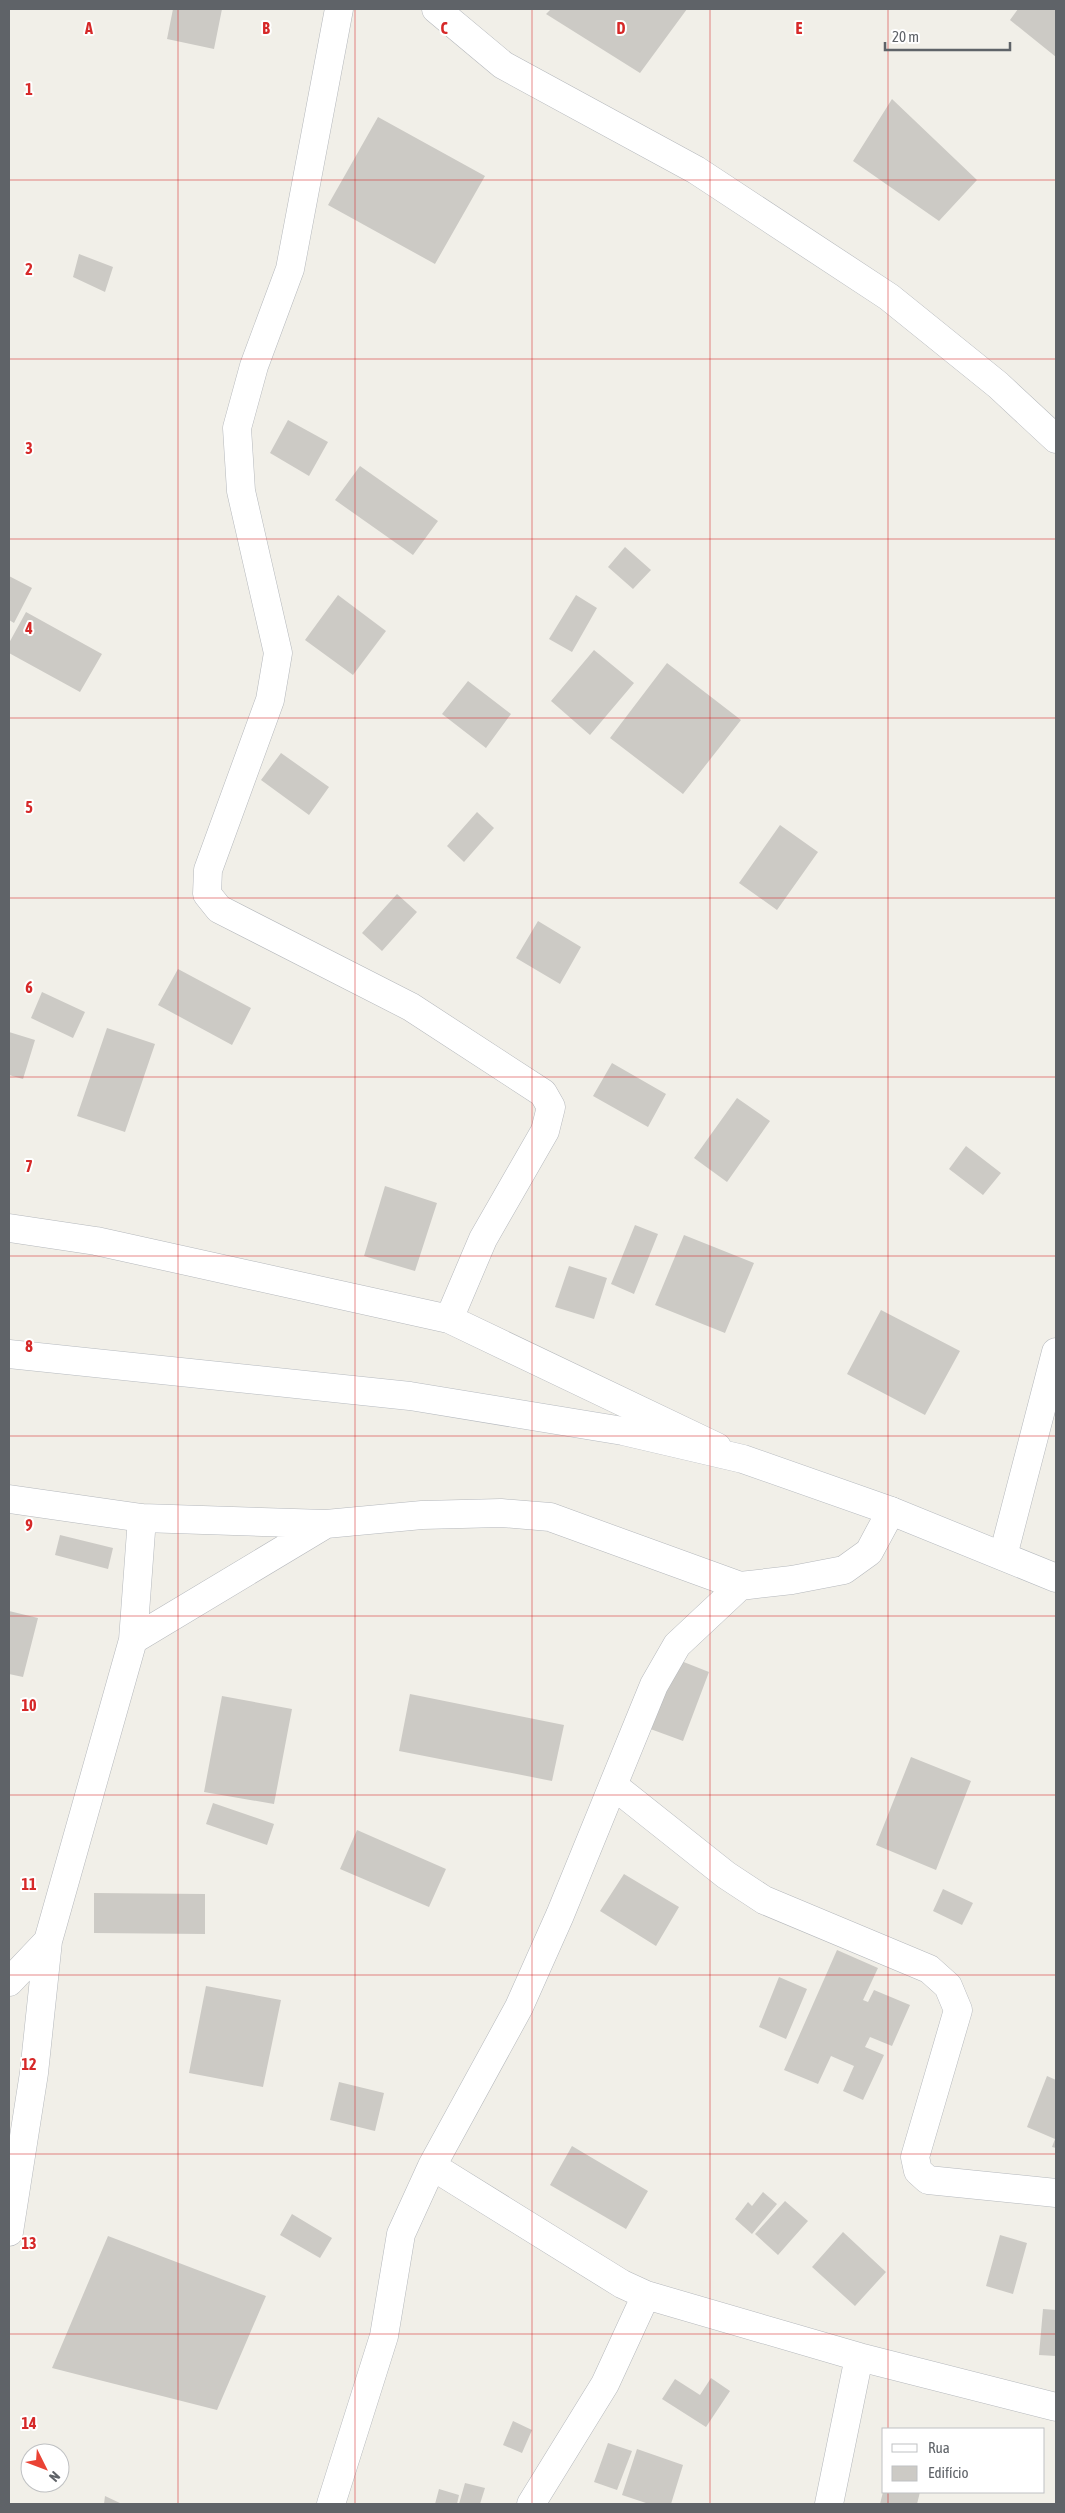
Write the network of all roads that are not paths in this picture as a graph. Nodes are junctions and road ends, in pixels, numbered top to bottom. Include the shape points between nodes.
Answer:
1 (339, 9) edge
2 (436, 9) edge
3 (1056, 439) edge
4 (9, 1228) edge
5 (449, 1319) junction
6 (1056, 1352) edge
7 (9, 1354) edge
8 (743, 1459) junction
9 (9, 1499) edge
10 (891, 1511) junction
11 (142, 1518) junction
12 (326, 1524) junction
13 (1002, 1556) junction
14 (1056, 1578) edge
15 (740, 1586) junction
16 (133, 1640) junction
17 (614, 1786) junction
18 (48, 1941) junction
19 (9, 1982) edge
20 (432, 2166) junction
21 (1056, 2193) edge
22 (9, 2232) edge
23 (646, 2295) junction
24 (859, 2357) junction
25 (1056, 2407) edge
26 (331, 2504) edge
27 (531, 2504) edge
28 (829, 2504) edge

1 - 5 street via 290,269 254,366 237,428 241,491 278,653 270,700 208,870 207,894 220,909 411,1007 543,1093 551,1107 545,1130 483,1239
2 - 3 street via 503,65 696,170 889,297 998,385
4 - 5 street via 96,1241
5 - 8 street
6 - 13 street
7 - 8 street via 410,1396 623,1431
8 - 10 street
9 - 11 street
10 - 13 street
10 - 15 street via 869,1552 844,1570
11 - 12 street
11 - 16 street
12 - 15 street via 481,1513 550,1517
12 - 16 street
13 - 14 street
15 - 17 street via 677,1645 654,1685
16 - 18 street
17 - 20 street via 519,2007
17 - 21 street via 726,1876 764,1900 929,1969 948,1986 958,2010 915,2157 918,2171 928,2180
18 - 19 street
18 - 22 street via 34,2073
20 - 23 street via 622,2284
20 - 26 street via 402,2234 384,2336
23 - 24 street
23 - 27 street via 605,2384
24 - 25 street
24 - 28 street

